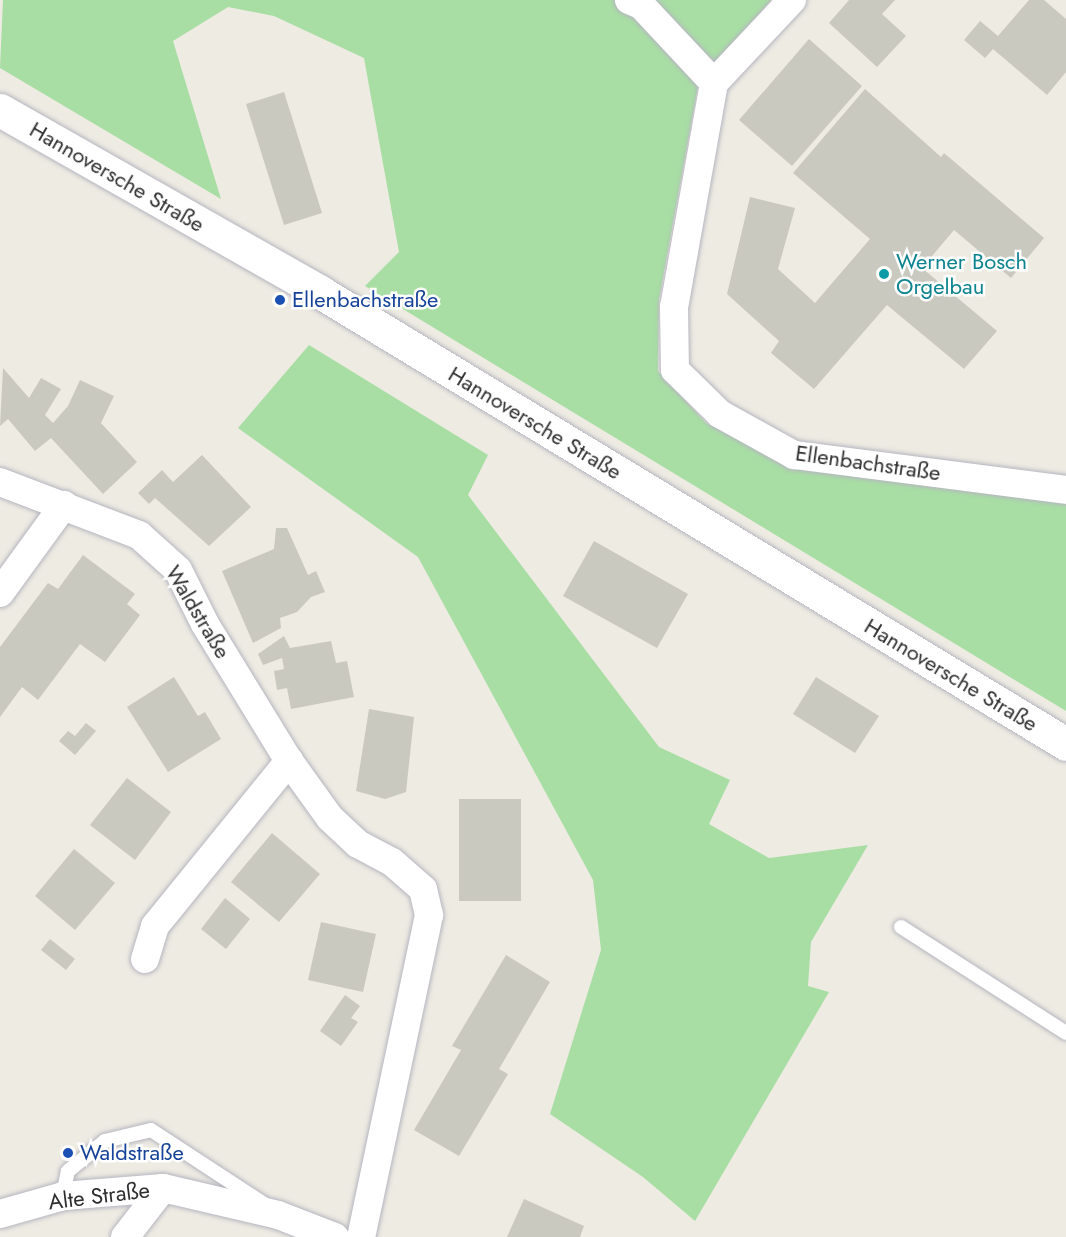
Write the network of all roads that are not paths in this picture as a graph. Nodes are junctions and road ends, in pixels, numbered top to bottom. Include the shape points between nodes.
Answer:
1 (628, 0) edge
2 (792, 0) edge
3 (714, 82) junction
4 (0, 110) edge
5 (0, 482) edge
6 (1066, 490) edge
7 (64, 505) junction
8 (0, 593) edge
9 (1066, 744) edge
10 (289, 761) junction
11 (901, 927) dead end
12 (146, 959) dead end
13 (1066, 1033) edge
14 (163, 1188) junction
15 (63, 1196) junction
16 (0, 1214) edge
17 (278, 1215) junction
18 (125, 1237) edge
19 (335, 1237) edge
20 (361, 1237) edge

1 - 3 street via 641,6
2 - 3 street
3 - 6 street, Ellenbachstraße via 674,307 675,370 720,414 794,455
4 - 9 main road, Hannoversche Straße via 321,292
5 - 7 street, Waldstraße
7 - 8 street
7 - 10 street, Waldstraße via 139,535 178,570 205,624
10 - 12 street via 154,926
10 - 20 street, Waldstraße via 330,818 358,844 392,862 423,889 429,915
11 - 13 lane
14 - 15 street, Alte Straße
14 - 17 street, Alte Straße
14 - 18 street
15 - 16 street, Alte Straße
15 - 17 lane via 68,1171 105,1141 151,1130 240,1184
17 - 19 street, Alte Straße

